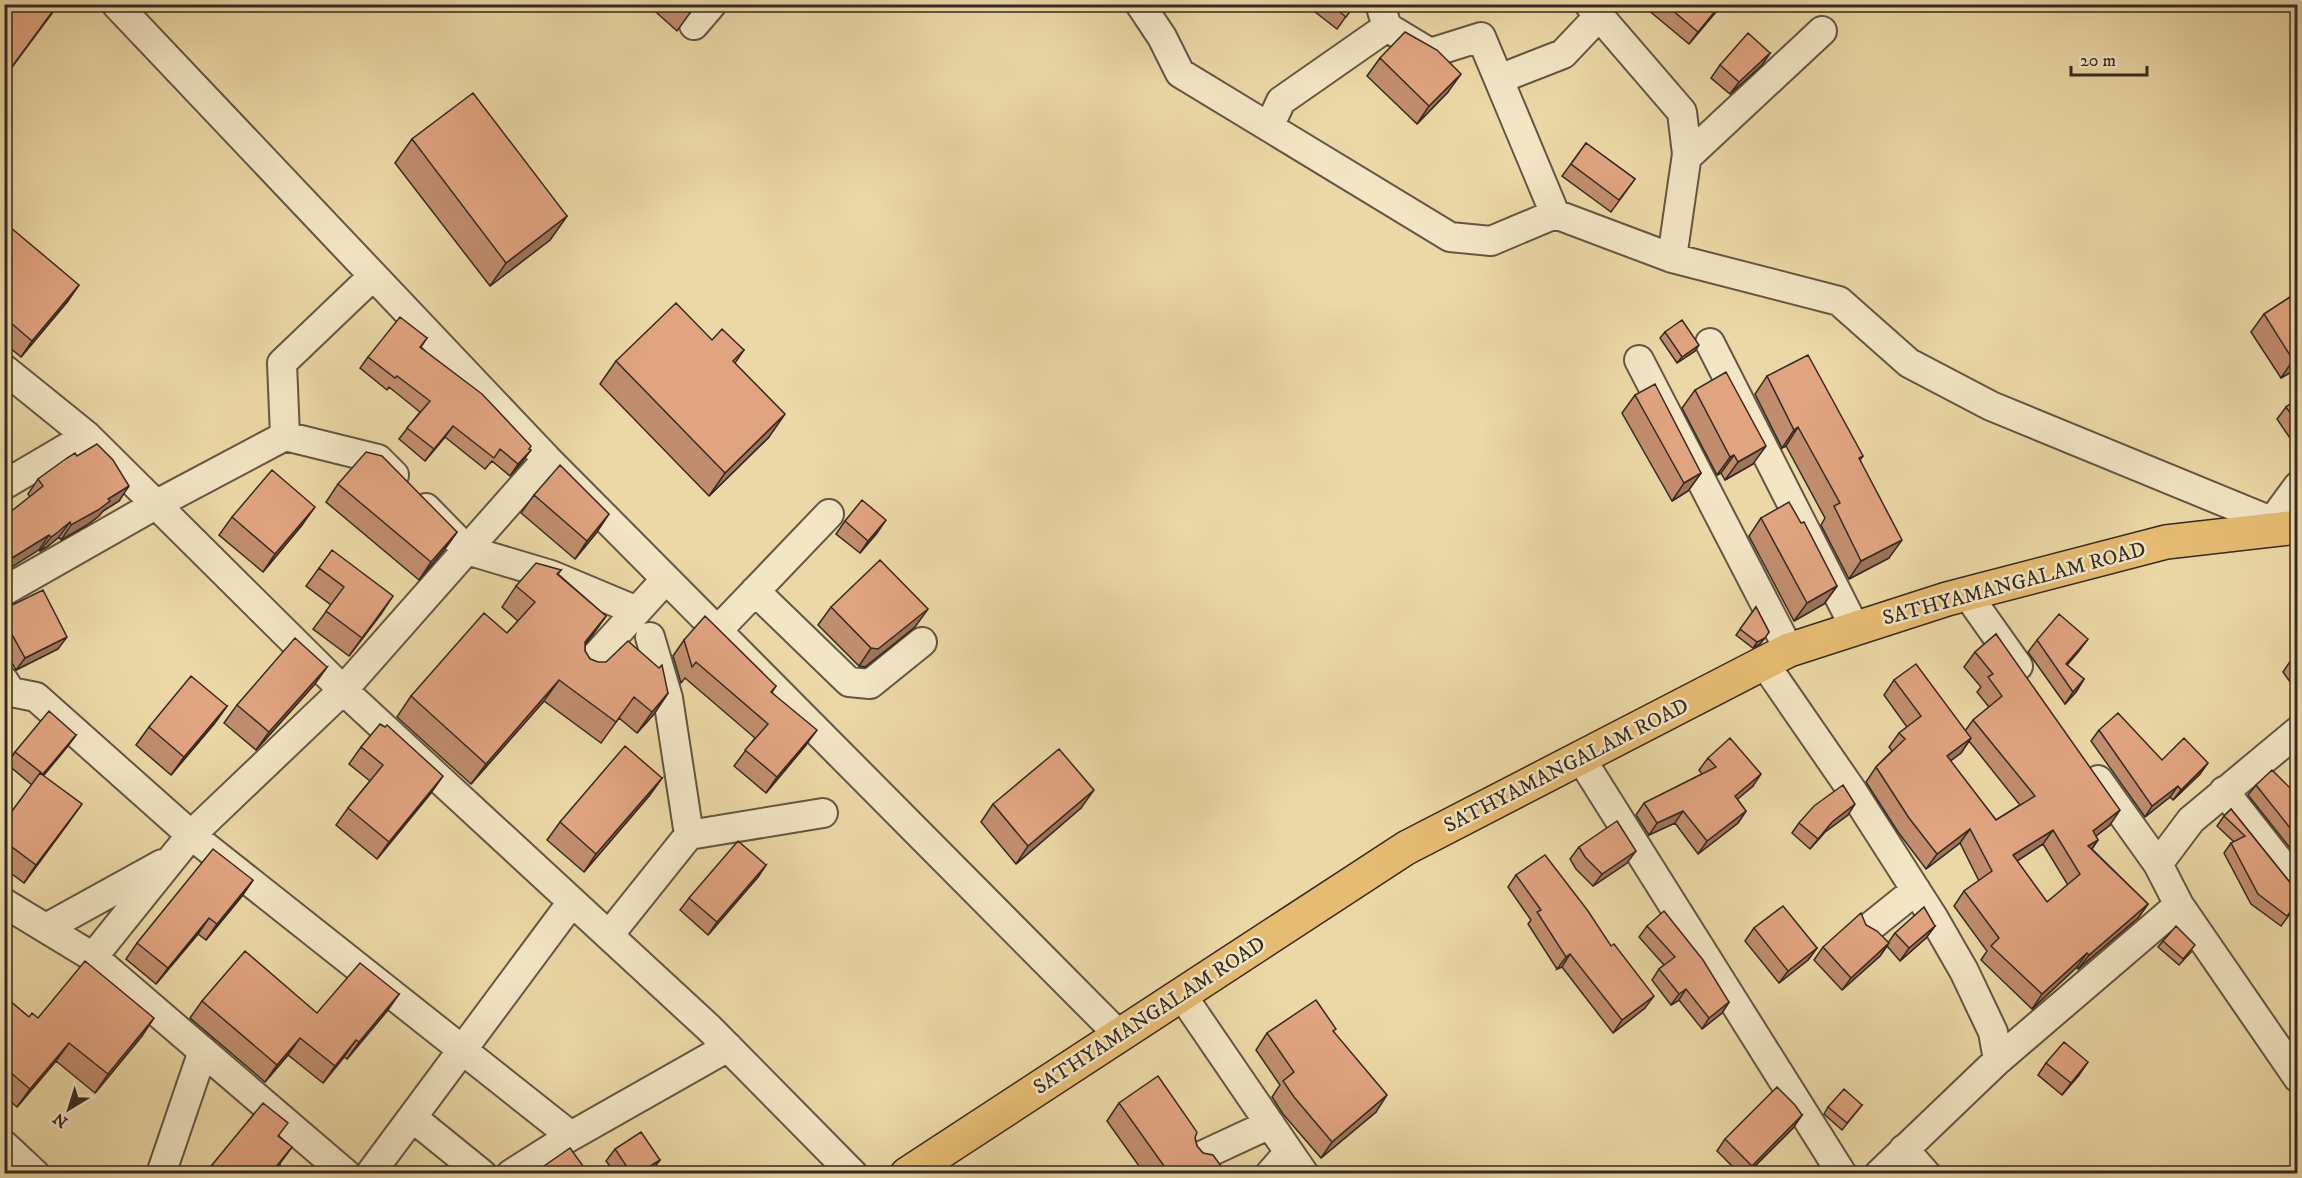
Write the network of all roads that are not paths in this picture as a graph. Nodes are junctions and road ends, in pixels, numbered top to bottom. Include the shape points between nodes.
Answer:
1 (116, 4) edge
2 (1140, 4) edge
3 (1594, 10) edge
4 (1384, 16) edge
5 (1822, 31) dead end
6 (1499, 79) junction
7 (1269, 127) junction
8 (1687, 157) junction
9 (1555, 214) junction
10 (1672, 258) junction
11 (373, 276) junction
12 (1710, 343) dead end
13 (1639, 360) dead end
14 (4, 369) edge
15 (87, 436) junction
16 (285, 436) junction
17 (547, 459) junction
18 (4, 485) edge
19 (2298, 486) edge
20 (155, 505) junction
21 (829, 514) dead end
22 (2286, 525) edge
23 (467, 550) junction
24 (666, 579) junction
25 (4, 591) edge
26 (755, 591) junction
27 (1967, 594) junction
28 (637, 611) junction
29 (1855, 628) junction
30 (717, 631) junction
31 (650, 636) dead end
32 (922, 642) dead end
33 (1776, 657) junction
34 (586, 667) edge
35 (4, 681) edge
36 (343, 690) junction
37 (2035, 690) edge
38 (2298, 731) edge
39 (1580, 757) junction
40 (2083, 758) edge
41 (2224, 790) junction
42 (823, 813) dead end
43 (689, 835) junction
44 (183, 846) junction
45 (2158, 864) junction
46 (2298, 885) edge
47 (1916, 890) junction
48 (572, 902) junction
49 (4, 903) edge
50 (2179, 905) junction
51 (1870, 927) edge
52 (46, 928) junction
53 (609, 935) junction
54 (93, 957) junction
55 (1181, 994) junction
56 (1119, 1035) junction
57 (728, 1047) junction
58 (463, 1050) junction
59 (203, 1051) junction
60 (1998, 1060) junction
61 (2298, 1078) edge
62 (413, 1118) junction
63 (1270, 1124) junction
64 (571, 1136) junction
65 (4, 1145) edge
66 (1904, 1149) junction
67 (1199, 1157) edge
68 (1296, 1163) edge
69 (35, 1173) edge
70 (161, 1173) edge
71 (346, 1173) edge
72 (370, 1173) edge
73 (482, 1173) edge
74 (511, 1173) edge
75 (853, 1173) edge
76 (907, 1173) edge
77 (1270, 1173) edge
78 (1842, 1173) edge
79 (1879, 1173) edge
80 (1926, 1173) edge

1 - 11 street
2 - 7 street via 1180,73
3 - 6 street via 1563,54
3 - 8 street via 1682,112
4 - 6 street via 1430,53 1481,37
4 - 7 street via 1281,101
5 - 8 street
6 - 9 street
7 - 9 street via 1450,237 1491,241
8 - 10 street
9 - 10 street
10 - 22 street via 1839,301 1909,363 1991,406
11 - 16 street via 282,363
11 - 17 street
12 - 29 street
13 - 33 street
14 - 15 street
15 - 18 street
15 - 20 street
16 - 20 street
16 - 23 street via 378,459
17 - 23 street
17 - 24 street
19 - 22 street
20 - 25 street
20 - 36 street
21 - 26 street
22 - 27 highway, SATHYAMANGALAM ROAD via 2166,542
23 - 28 street via 551,575
23 - 36 street
24 - 28 street
24 - 30 street
26 - 30 street
26 - 32 street via 849,682 870,684
27 - 29 highway, SATHYAMANGALAM ROAD
27 - 37 street
28 - 34 street
29 - 33 highway, SATHYAMANGALAM ROAD
30 - 56 street
31 - 43 street via 668,698
33 - 39 highway, SATHYAMANGALAM ROAD
33 - 47 street via 1853,792
35 - 44 street via 10,692 36,697
36 - 44 street
36 - 48 street
38 - 41 street
39 - 55 highway, SATHYAMANGALAM ROAD via 1406,848
39 - 78 street
40 - 45 street
41 - 45 street via 2191,820
41 - 46 street
42 - 43 street
43 - 53 street
44 - 52 street
44 - 54 street
44 - 58 street
45 - 50 street
47 - 51 street
47 - 60 street via 1964,971 1993,1032
48 - 53 street
48 - 58 street
49 - 52 street
50 - 60 street
50 - 61 street
52 - 54 street
53 - 57 street
54 - 59 street
55 - 56 highway, SATHYAMANGALAM ROAD
55 - 63 street
56 - 76 highway, SATHYAMANGALAM ROAD
57 - 64 street
57 - 75 street
58 - 62 street
58 - 64 street
59 - 70 street
59 - 71 street
60 - 66 street
62 - 72 street
62 - 73 street
63 - 67 street
63 - 68 street
64 - 74 street
65 - 69 street
66 - 79 street
66 - 80 street
68 - 77 street

